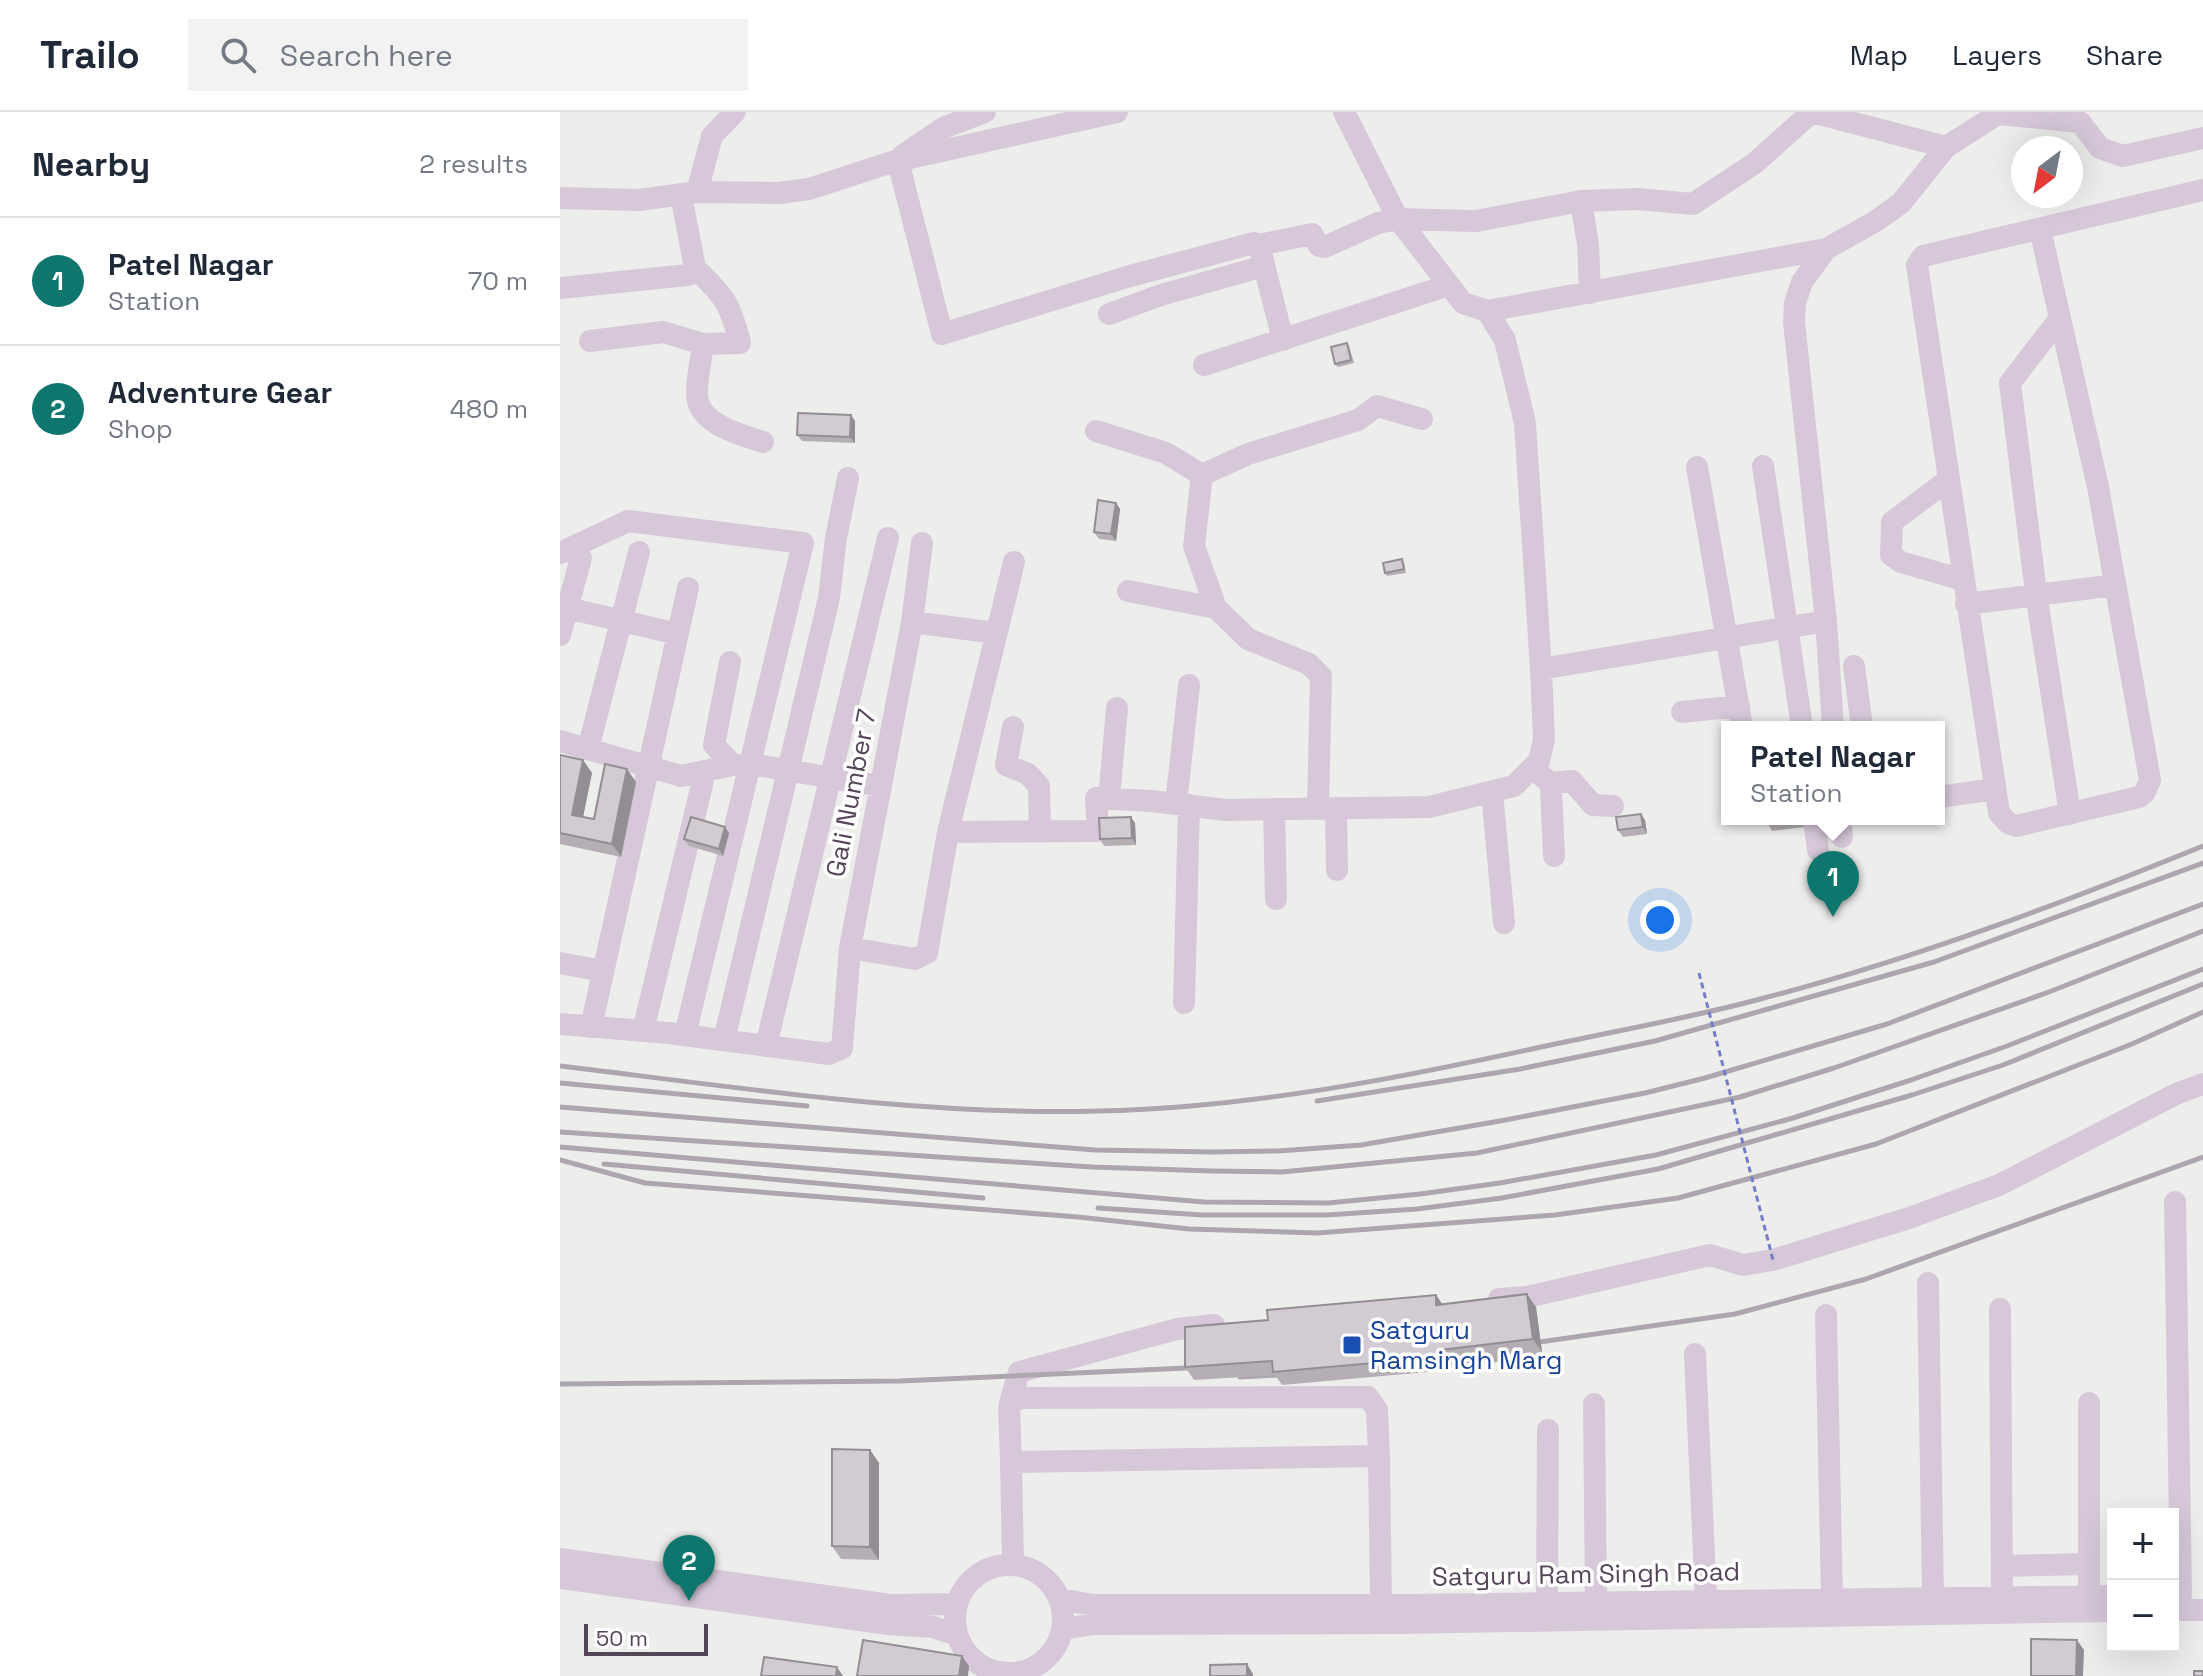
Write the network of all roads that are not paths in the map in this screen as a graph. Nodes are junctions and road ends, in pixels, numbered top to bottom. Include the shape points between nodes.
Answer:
1 (735, 112) edge
2 (985, 112) edge
3 (1117, 112) edge
4 (1344, 112) edge
5 (1997, 113) edge
6 (2085, 117) edge
7 (2203, 138) edge
8 (1946, 147) junction
9 (895, 161) junction
10 (2203, 190) edge
11 (689, 193) junction
12 (560, 198) edge
13 (1581, 201) junction
14 (1398, 219) junction
15 (2040, 229) junction
16 (1826, 249) junction
17 (1261, 256) junction
18 (695, 268) junction
19 (1449, 285) junction
20 (560, 288) edge
21 (1590, 293) junction
22 (1487, 311) junction
23 (1109, 314) dead end
24 (2060, 318) junction
25 (1283, 340) junction
26 (590, 341) dead end
27 (703, 344) junction
28 (1204, 365) dead end
29 (1422, 419) dead end
30 (1096, 431) dead end
31 (763, 442) dead end
32 (1763, 466) dead end
33 (1697, 467) dead end
34 (1202, 475) junction
35 (848, 478) dead end
36 (1948, 480) junction
37 (888, 538) dead end
38 (922, 543) dead end
39 (639, 552) dead end
40 (571, 555) edge
41 (1014, 562) dead end
42 (1963, 580) junction
43 (2115, 585) junction
44 (688, 588) dead end
45 (1128, 591) dead end
46 (2036, 593) junction
47 (1966, 604) junction
48 (567, 608) junction
49 (1216, 608) junction
50 (621, 621) junction
51 (1826, 621) junction
52 (912, 622) junction
53 (1788, 627) junction
54 (996, 633) junction
55 (678, 634) junction
56 (560, 635) edge
57 (1725, 638) junction
58 (730, 662) dead end
59 (1854, 666) dead end
60 (1541, 669) junction
61 (1189, 685) dead end
62 (1117, 708) dead end
63 (1682, 712) dead end
64 (1741, 716) edge
65 (1801, 721) edge
66 (1833, 721) edge
67 (1861, 721) edge
68 (1013, 727) dead end
69 (560, 741) edge
70 (588, 749) junction
71 (742, 765) junction
72 (648, 767) junction
73 (786, 770) junction
74 (705, 772) junction
75 (1542, 776) junction
76 (830, 778) junction
77 (880, 786) junction
78 (1995, 789) junction
79 (1492, 792) junction
80 (1945, 796) edge
81 (1109, 799) junction
82 (1183, 805) junction
83 (1613, 806) dead end
84 (1327, 808) junction
85 (1274, 809) junction
86 (2070, 814) junction
87 (1815, 825) edge
88 (948, 832) junction
89 (1040, 832) junction
90 (1818, 850) dead end
91 (1554, 856) dead end
92 (1337, 870) dead end
93 (1276, 899) dead end
94 (1504, 923) dead end
95 (850, 948) junction
96 (560, 963) edge
97 (603, 971) junction
98 (1184, 1003) dead end
99 (560, 1024) edge
100 (591, 1027) junction
101 (643, 1031) junction
102 (685, 1035) junction
103 (724, 1040) junction
104 (766, 1046) junction
105 (2203, 1084) edge
106 (2175, 1202) dead end
107 (1928, 1283) dead end
108 (1480, 1301) edge
109 (2000, 1309) dead end
110 (1826, 1315) dead end
111 (1241, 1323) edge
112 (1695, 1354) dead end
113 (1010, 1403) junction
114 (2089, 1403) dead end
115 (1594, 1404) dead end
116 (1548, 1430) dead end
117 (1379, 1456) junction
118 (1011, 1462) junction
119 (560, 1559) edge
120 (1013, 1564) junction
121 (2089, 1564) junction
122 (2002, 1566) junction
123 (560, 1578) edge
124 (2089, 1596) junction
125 (2107, 1596) edge
126 (2002, 1597) junction
127 (1933, 1598) junction
128 (1060, 1599) junction
129 (1832, 1599) junction
130 (2183, 1599) edge
131 (1706, 1600) junction
132 (1596, 1602) junction
133 (1547, 1603) junction
134 (956, 1604) junction
135 (1381, 1605) junction
136 (2203, 1610) edge
137 (2107, 1611) edge
138 (1063, 1629) junction
139 (957, 1635) junction
140 (1004, 1675) edge

1 - 11 street via 712,136
2 - 9 street via 943,128
3 - 9 street
4 - 14 street
5 - 6 street
5 - 8 street
6 - 7 street via 2100,148 2123,156
8 - 13 street via 1812,112 1755,163 1693,204
8 - 16 street via 1901,203
9 - 11 street via 809,189
9 - 17 street via 942,334 1254,243
10 - 15 street
11 - 12 street via 639,200
11 - 18 street
13 - 14 street via 1476,221
13 - 21 street
14 - 17 street via 1325,247 1312,234
14 - 19 street
15 - 24 street
15 - 36 street via 1918,261
16 - 21 street
16 - 51 street via 1802,282 1794,322
17 - 23 street
17 - 25 street
18 - 20 street via 688,275
18 - 27 street via 731,310 740,343
19 - 22 street via 1463,303
19 - 25 street
21 - 22 street
22 - 60 street via 1505,340 1525,423
24 - 43 street
24 - 46 street via 2010,383
25 - 28 street
26 - 27 street via 663,332
27 - 31 street via 696,396 700,406 720,427
29 - 34 street via 1377,406 1358,420 1248,454
30 - 34 street via 1166,453
32 - 53 street
33 - 57 street
34 - 49 street via 1194,546
35 - 73 street via 829,598
36 - 42 street
36 - 42 street via 1892,522 1891,555
37 - 76 street
38 - 52 street, Gali Number 7
39 - 50 street
40 - 48 street
40 - 71 street via 628,521 803,543
41 - 54 street
42 - 47 street
43 - 46 street
43 - 86 street via 2150,780 2139,797
44 - 55 street
45 - 49 street
46 - 47 street
46 - 86 street
47 - 78 street
48 - 50 street
48 - 56 street
49 - 84 street via 1248,639 1309,664 1321,676
50 - 55 street
50 - 70 street
51 - 53 street
51 - 66 street
52 - 54 street
52 - 77 street, Gali Number 7
53 - 57 street
53 - 65 street
54 - 88 street
55 - 72 street
57 - 60 street
57 - 64 street
58 - 71 street via 714,745
59 - 67 street
60 - 75 street
61 - 82 street
62 - 81 street
63 - 64 street
68 - 89 street via 1006,765 1028,774 1039,786
69 - 70 street
70 - 72 street
71 - 73 street
71 - 74 street
71 - 102 street
72 - 74 street via 681,776
72 - 97 street
73 - 76 street
73 - 103 street
74 - 101 street
75 - 79 street
75 - 83 street via 1572,781 1593,805
75 - 91 street
76 - 77 street
76 - 104 street
77 - 95 street, Gali Number 7
78 - 80 street
78 - 86 street via 1999,813 2016,826
79 - 84 street via 1429,807
79 - 94 street
81 - 82 street
81 - 89 street via 1096,798 1098,831
82 - 85 street
82 - 98 street
84 - 85 street
84 - 92 street
85 - 93 street
87 - 90 street
88 - 89 street
88 - 95 street via 925,956 915,959
95 - 104 street, Gali Number 7 via 838,1052
96 - 97 street
97 - 100 street
99 - 100 street
100 - 101 street
101 - 102 street
102 - 103 street
103 - 104 street
105 - 108 street via 1999,1185 1773,1260 1743,1265 1710,1255 1527,1297
106 - 130 street
107 - 127 street
109 - 122 street
110 - 129 street
111 - 113 street via 1177,1329 1019,1372
112 - 131 street
113 - 117 street via 1016,1398 1368,1397 1377,1410
113 - 118 street
114 - 121 street
115 - 132 street
116 - 133 street
117 - 118 street
117 - 135 street
118 - 120 street
119 - 134 street via 891,1605
120 - 128 street via 1033,1570
120 - 134 street via 989,1568 968,1582
121 - 122 street
121 - 124 street
122 - 126 street
123 - 139 street via 933,1627
124 - 125 street, Satguru Ram Singh Road
124 - 126 street, Satguru Ram Singh Road
126 - 127 street, Satguru Ram Singh Road
127 - 129 street, Satguru Ram Singh Road
128 - 135 street, Satguru Ram Singh Road via 1093,1605
128 - 138 street
129 - 131 street, Satguru Ram Singh Road
130 - 136 street
131 - 132 street, Satguru Ram Singh Road
132 - 133 street, Satguru Ram Singh Road
133 - 135 street, Satguru Ram Singh Road
134 - 139 street
137 - 138 street, Satguru Ram Singh Road via 1094,1624
138 - 140 street via 1052,1653 1031,1669
139 - 140 street via 967,1654

